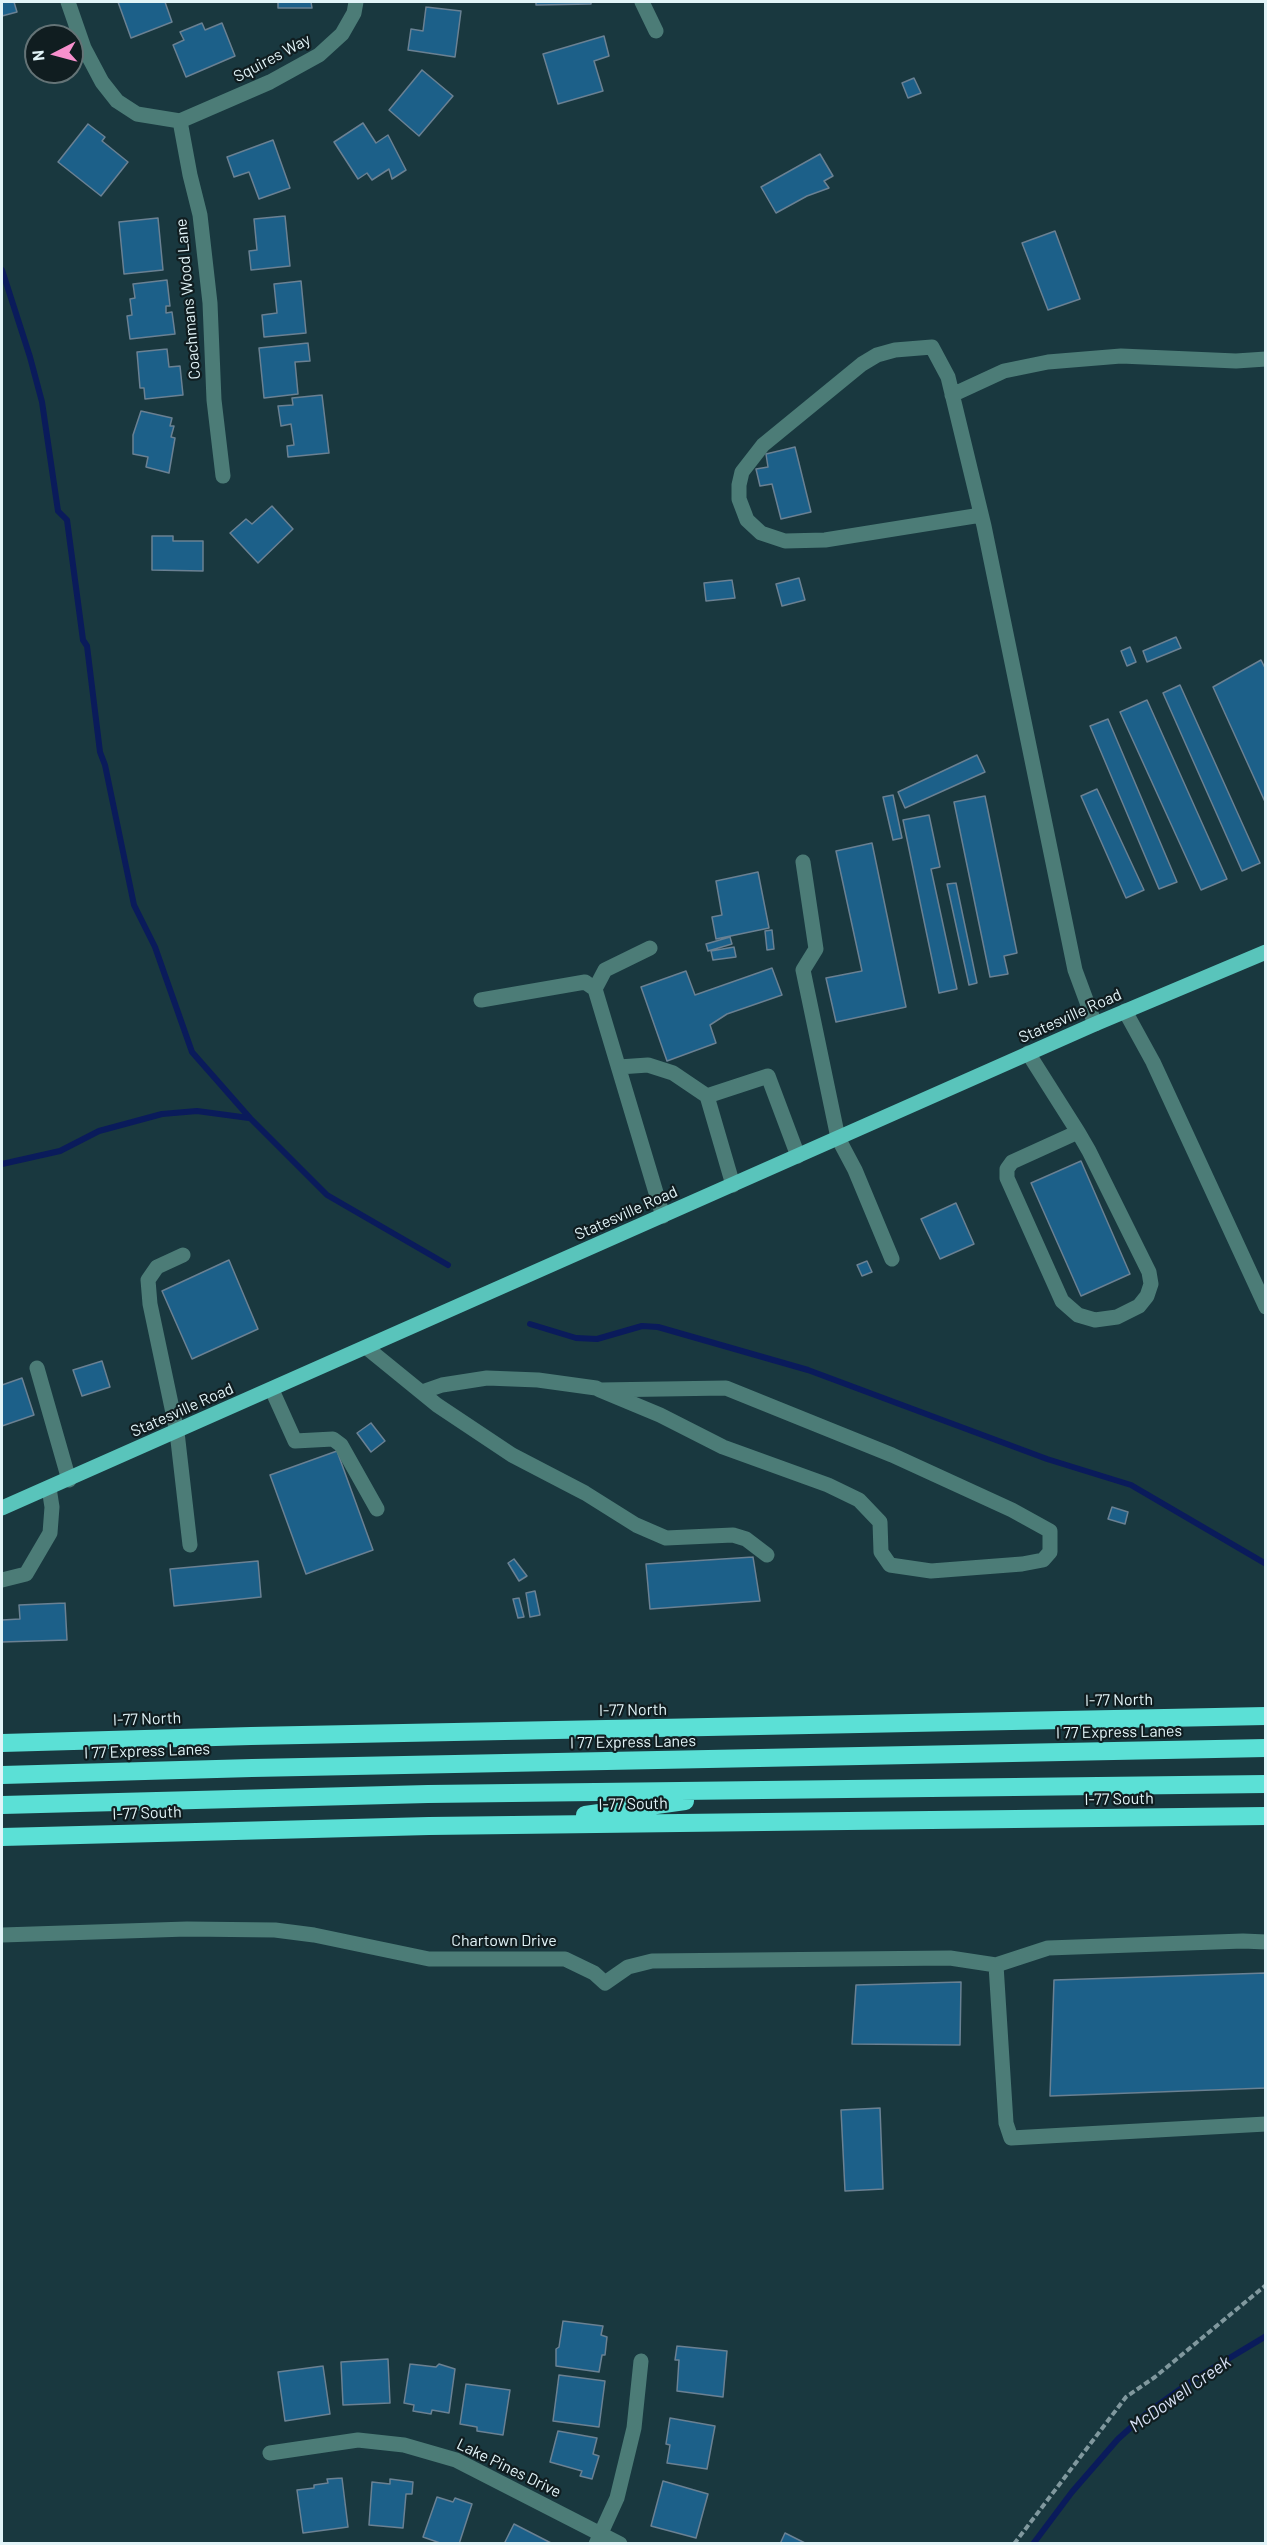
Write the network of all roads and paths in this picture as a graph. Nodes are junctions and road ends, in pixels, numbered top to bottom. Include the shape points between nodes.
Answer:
1 (68, 2) edge
2 (356, 2) edge
3 (642, 2) edge
4 (656, 31) dead end
5 (180, 121) junction
6 (1266, 360) edge
7 (952, 395) junction
8 (223, 477) dead end
9 (981, 515) junction
10 (804, 862) dead end
11 (650, 948) dead end
12 (1266, 952) edge
13 (595, 989) junction
14 (481, 1000) dead end
15 (1125, 1011) junction
16 (1095, 1024) junction
17 (1028, 1053) junction
18 (619, 1067) junction
19 (707, 1096) junction
20 (1078, 1132) junction
21 (838, 1138) junction
22 (798, 1156) junction
23 (733, 1185) junction
24 (663, 1216) junction
25 (183, 1255) dead end
26 (892, 1259) dead end
27 (1266, 1307) edge
28 (367, 1348) junction
29 (37, 1368) dead end
30 (272, 1390) junction
31 (600, 1390) junction
32 (422, 1392) junction
33 (177, 1432) junction
34 (69, 1480) junction
35 (49, 1488) junction
36 (2, 1508) edge
37 (377, 1509) dead end
38 (190, 1545) dead end
39 (767, 1555) dead end
40 (2, 1580) edge
41 (1266, 1716) edge
42 (2, 1743) edge
43 (1266, 1748) edge
44 (2, 1775) edge
45 (1266, 1784) edge
46 (761, 1791) junction
47 (2, 1805) edge
48 (1266, 1816) edge
49 (509, 1825) junction
50 (2, 1837) edge
51 (2, 1935) edge
52 (1266, 1942) edge
53 (996, 1965) junction
54 (1266, 2124) edge
55 (1266, 2285) edge
56 (641, 2361) dead end
57 (270, 2453) dead end
58 (599, 2539) edge
59 (620, 2544) edge
60 (1014, 2544) edge

1 - 5 street via 84,48 117,101 136,114
2 - 5 street, Squires Way via 342,34 319,55 270,82
3 - 4 street
5 - 8 street, Coachmans Wood Lane via 200,215
6 - 7 street via 1121,356 1048,362 1004,370
7 - 9 street
7 - 9 street via 948,377 932,347 877,355 842,378 763,445 741,472 739,499 754,528 785,541 825,540
9 - 16 street via 1076,970
10 - 21 street via 816,949 803,970
11 - 13 street via 606,970
12 - 15 main road, Statesville Road
13 - 14 street via 585,982
13 - 18 street
15 - 16 main road, Statesville Road
15 - 27 street via 1153,1062
16 - 17 main road, Statesville Road
17 - 20 street
17 - 21 main road, Statesville Road
18 - 19 street via 648,1065 673,1073
18 - 24 street
19 - 22 street via 768,1076
19 - 23 street
20 - 20 street via 1149,1272 1147,1296 1139,1306 1117,1317 1095,1320 1078,1315 1062,1301 1007,1178 1012,1162
21 - 22 main road, Statesville Road
21 - 26 street
22 - 23 main road, Statesville Road
23 - 24 main road, Statesville Road
24 - 28 main road, Statesville Road
25 - 33 street via 157,1267 148,1280
28 - 30 main road, Statesville Road
28 - 32 street
29 - 34 street
30 - 33 main road, Statesville Road
30 - 37 street via 295,1441 333,1439 341,1445
31 - 31 street via 723,1447 859,1500 880,1522 880,1552 890,1565 931,1571 1043,1560 1050,1552 1050,1531 1012,1510 892,1455 726,1388
31 - 32 street via 538,1380 487,1378
32 - 39 street via 512,1455 636,1525 666,1538 733,1535 746,1539
33 - 34 main road, Statesville Road
33 - 38 street
34 - 35 main road, Statesville Road
35 - 36 main road, Statesville Road
35 - 40 street via 50,1533 26,1574
41 - 42 highway, I-77 North
43 - 44 highway, I 77 Express Lanes
45 - 46 highway
46 - 47 highway
46 - 49 highway
48 - 49 highway, I-77 South
49 - 50 highway, I-77 South
51 - 53 street, Chartown Drive via 275,1930 429,1959 564,1959 605,1983 628,1966 652,1961 950,1958
52 - 53 street via 1048,1948
53 - 54 street via 1006,2123 1011,2138
55 - 60 path via 1126,2397
56 - 58 street via 634,2428 616,2498
57 - 58 street, Lake Pines Drive via 358,2440 404,2445 456,2460
58 - 59 street, Lake Pines Drive

